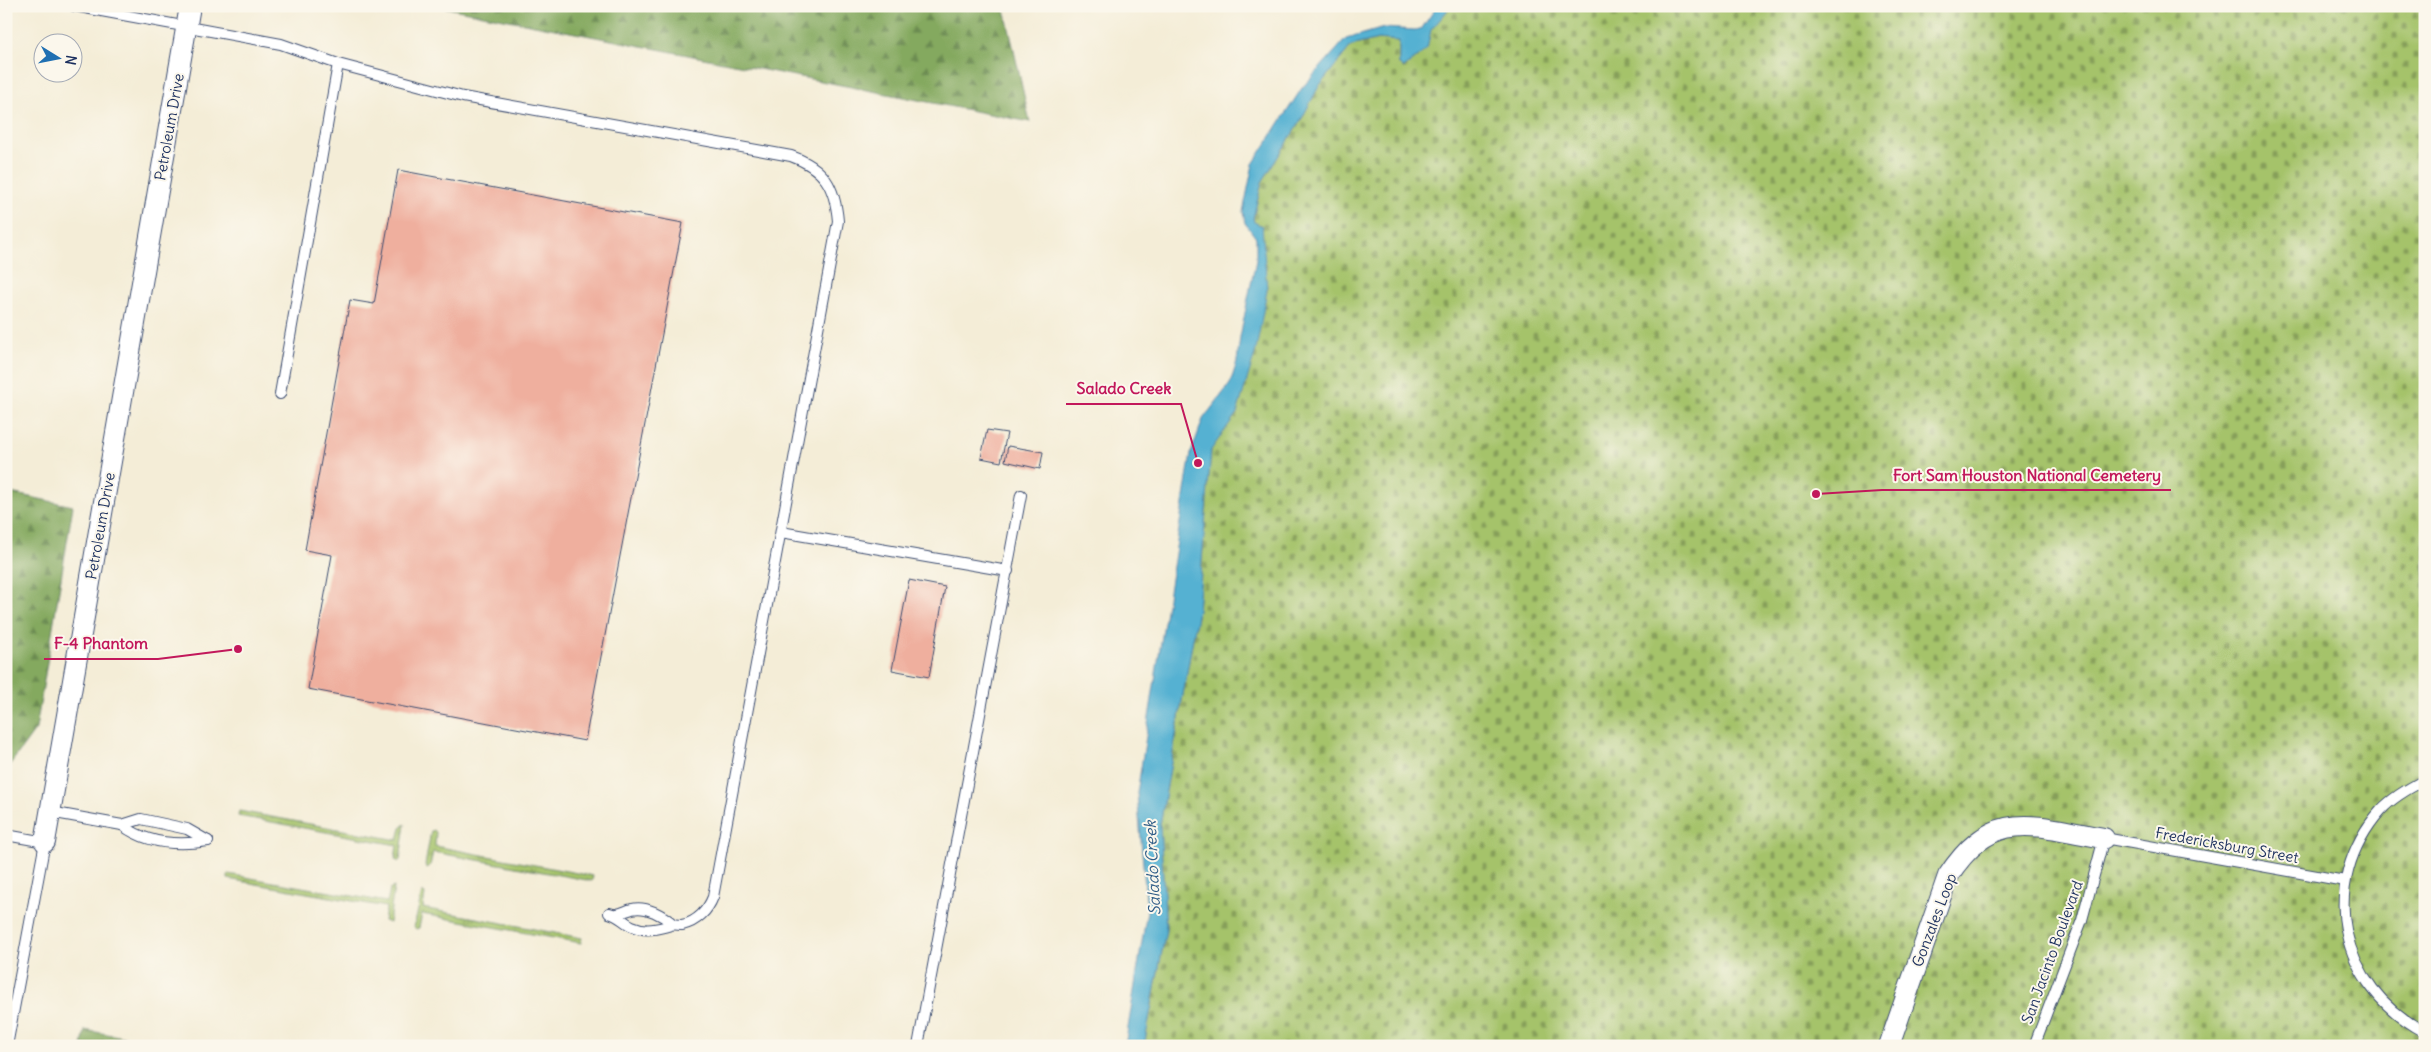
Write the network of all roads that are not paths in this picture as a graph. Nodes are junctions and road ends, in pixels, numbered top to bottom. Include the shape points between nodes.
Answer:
1 (74, 6) edge
2 (190, 6) edge
3 (186, 28) junction
4 (338, 64) junction
5 (280, 394) dead end
6 (1021, 495) dead end
7 (782, 532) junction
8 (1008, 571) junction
9 (2425, 780) edge
10 (50, 812) junction
11 (122, 825) junction
12 (6, 834) edge
13 (2104, 838) junction
14 (45, 842) junction
15 (2346, 881) junction
16 (673, 924) junction
17 (2425, 1032) edge
18 (7, 1046) edge
19 (918, 1046) edge
20 (1889, 1046) edge
21 (2034, 1046) edge

1 - 3 lane
2 - 3 street, Petroleum Drive
3 - 4 lane via 281,44
3 - 10 street, Petroleum Drive
4 - 5 lane
4 - 7 lane via 463,97 791,156 819,172 837,202 838,221
6 - 8 lane
7 - 8 lane
7 - 16 lane via 764,611 713,897 705,912 697,918 682,925
8 - 19 lane
9 - 15 lane via 2389,803 2366,830 2353,855
10 - 11 lane
10 - 14 street, Petroleum Drive
11 - 11 lane via 136,836 160,841 184,845 208,841 187,829 141,819
12 - 14 lane
13 - 15 lane, Fredericksburg Street
13 - 20 street, Gonzales Loop via 2027,825 2002,828 1981,837 1962,854 1948,876
13 - 21 lane, San Jacinto Boulevard via 2082,920
14 - 18 lane, Petroleum Drive
15 - 17 lane via 2343,908 2346,935 2355,961 2368,985 2385,1005
16 - 16 lane via 658,930 642,928 631,926 613,914 633,908 657,913

